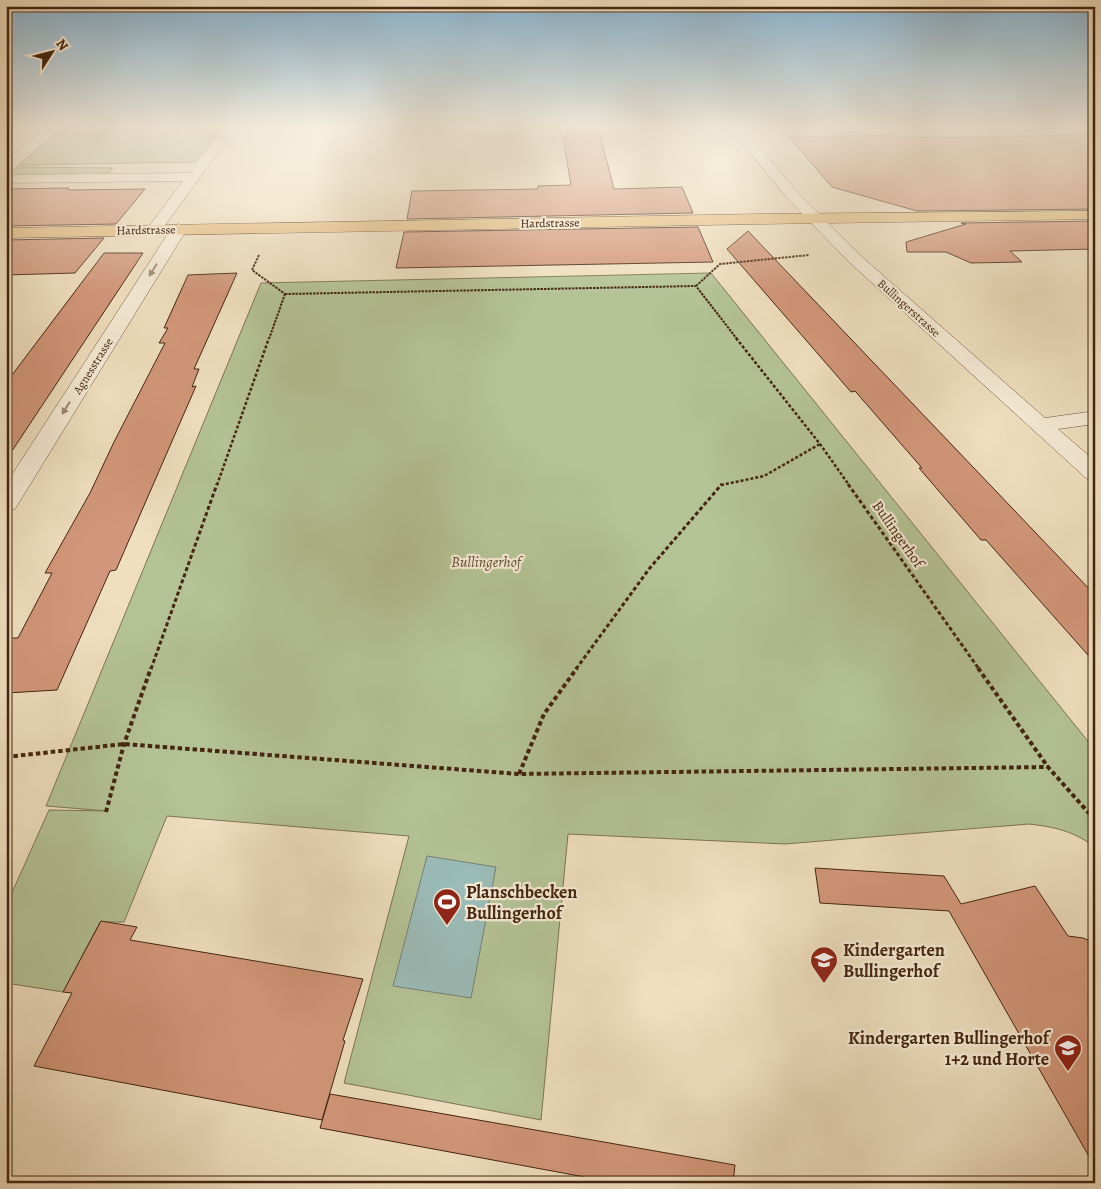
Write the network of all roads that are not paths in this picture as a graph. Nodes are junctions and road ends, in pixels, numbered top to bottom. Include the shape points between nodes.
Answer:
1 (189, 183) edge
2 (782, 183) edge
3 (1095, 214) edge
4 (815, 219) junction
5 (179, 229) junction
6 (155, 230) junction
7 (6, 233) edge
8 (1095, 417) edge
9 (1040, 424) junction
10 (1095, 474) edge
11 (6, 504) edge

1 - 6 street
2 - 4 street, Bullingerstrasse
3 - 4 main road, Hardstrasse
4 - 5 main road, Hardstrasse
4 - 9 street, Bullingerstrasse via 855,259
5 - 6 main road, Hardstrasse
5 -> 11 street, Agnesstrasse
6 - 7 main road, Hardstrasse
8 - 9 street
9 - 10 street, Bullingerstrasse

